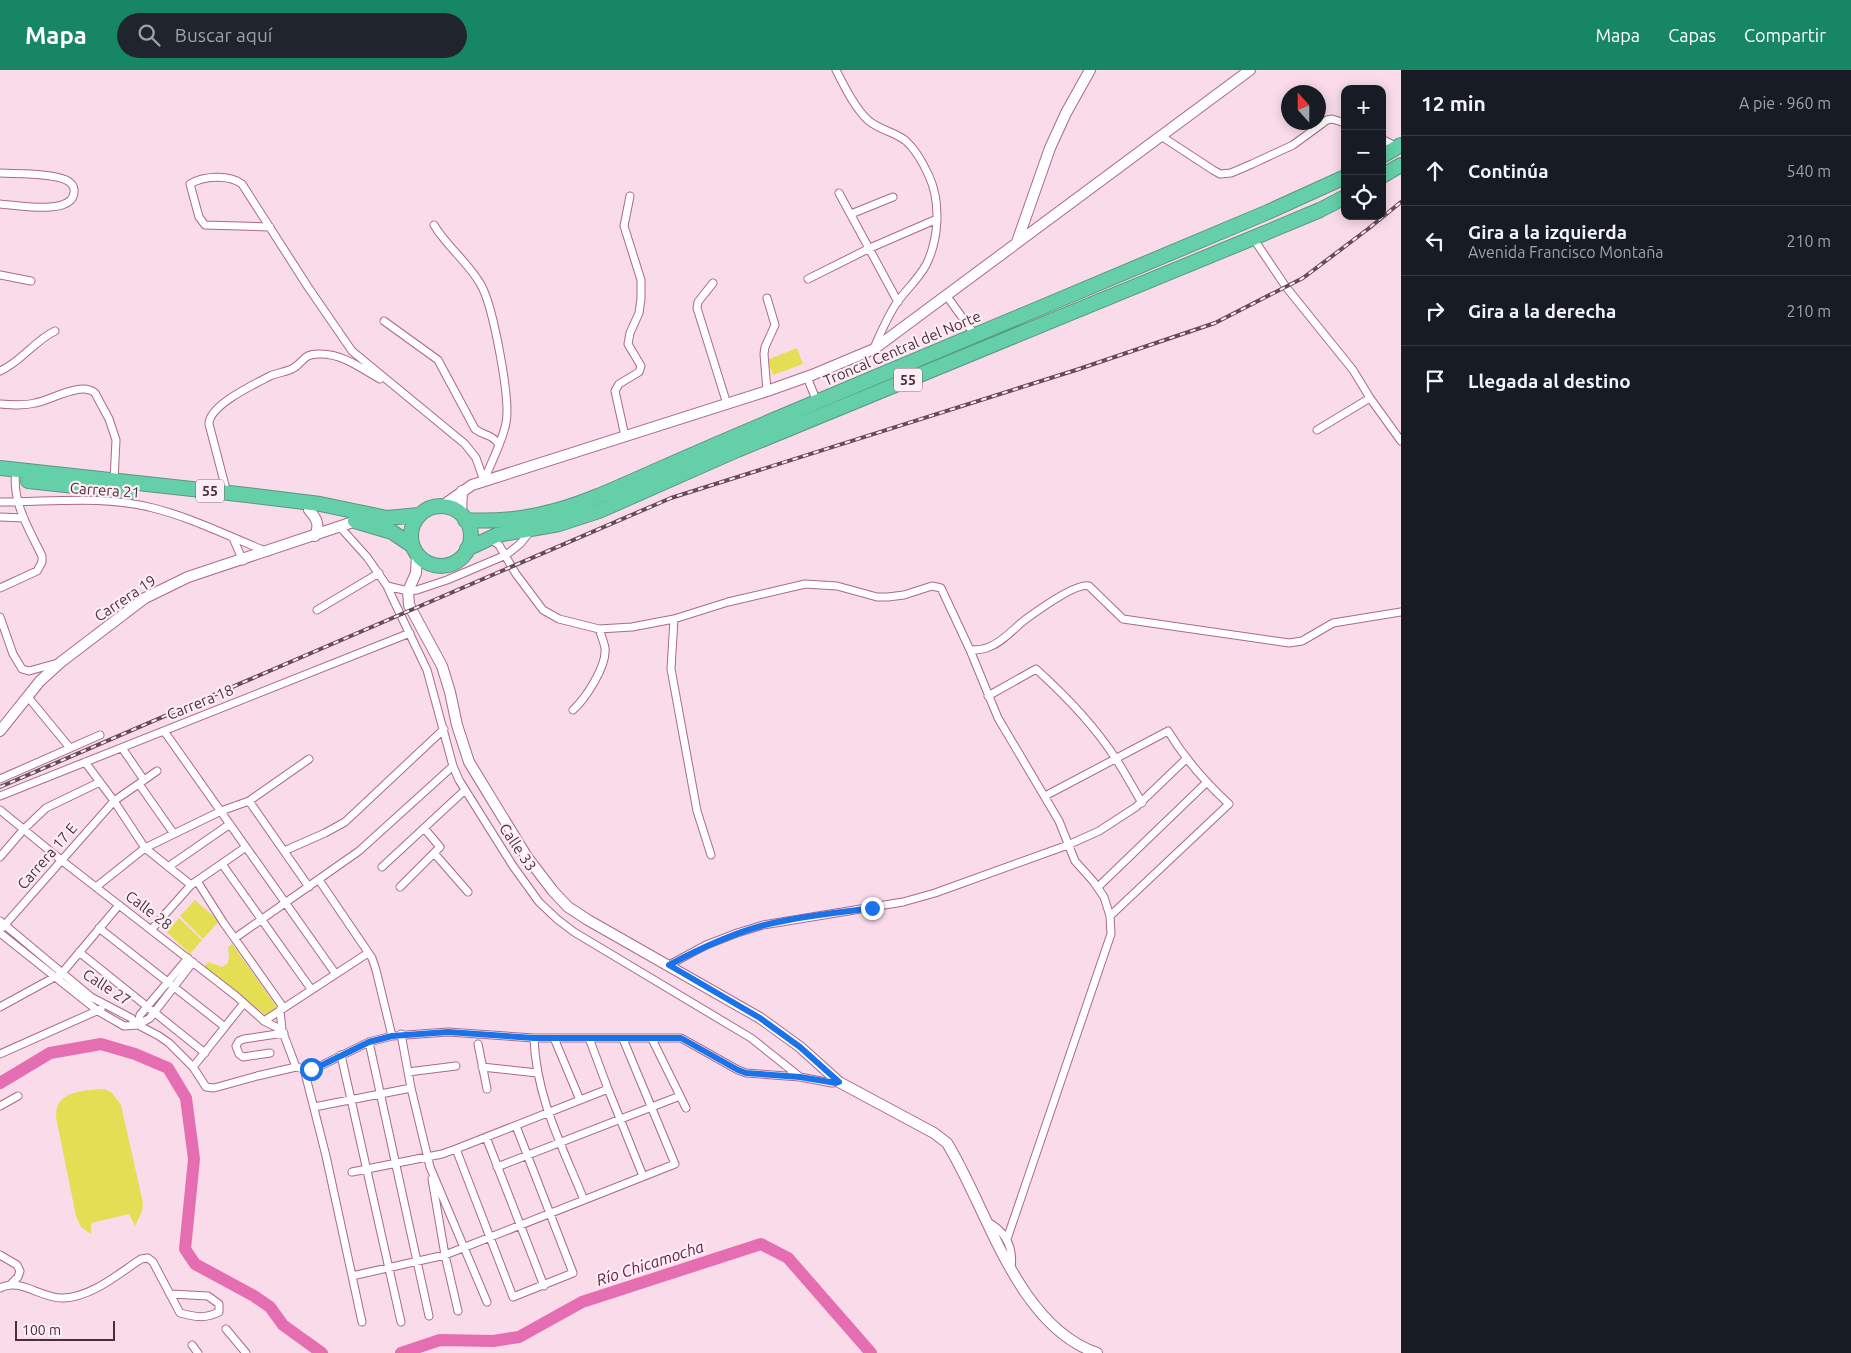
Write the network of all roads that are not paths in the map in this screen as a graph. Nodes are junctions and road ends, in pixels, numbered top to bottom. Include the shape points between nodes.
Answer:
1 (836, 70) edge
2 (1090, 70) edge
3 (1250, 70) edge
4 (1341, 121) edge
5 (1162, 136) junction
6 (1386, 140) edge
7 (1400, 146) edge
8 (1386, 154) edge
9 (1401, 165) edge
10 (0, 172) edge
11 (1384, 175) edge
12 (1341, 179) edge
13 (839, 193) dead end
14 (630, 196) dead end
15 (893, 197) dead end
16 (1341, 199) edge
17 (0, 204) edge
18 (851, 214) junction
19 (937, 219) junction
20 (434, 225) dead end
21 (270, 227) junction
22 (1254, 238) junction
23 (1016, 243) junction
24 (870, 248) junction
25 (0, 275) edge
26 (808, 279) dead end
27 (31, 281) dead end
28 (712, 283) dead end
29 (946, 295) junction
30 (767, 298) dead end
31 (898, 302) junction
32 (889, 316) junction
33 (384, 321) dead end
34 (901, 329) junction
35 (55, 331) dead end
36 (975, 335) junction
37 (874, 349) junction
38 (0, 371) edge
39 (807, 377) junction
40 (392, 384) junction
41 (767, 391) junction
42 (1370, 398) junction
43 (817, 402) junction
44 (0, 404) edge
45 (727, 404) junction
46 (1317, 430) dead end
47 (625, 436) junction
48 (1401, 441) edge
49 (499, 444) junction
50 (0, 468) edge
51 (15, 475) junction
52 (0, 477) edge
53 (114, 481) junction
54 (484, 481) junction
55 (462, 490) junction
56 (227, 493) junction
57 (0, 502) edge
58 (18, 502) junction
59 (442, 506) junction
60 (309, 510) junction
61 (419, 515) junction
62 (0, 517) edge
63 (463, 517) junction
64 (24, 518) junction
65 (356, 521) junction
66 (340, 527) junction
67 (532, 529) junction
68 (315, 536) junction
69 (232, 538) junction
70 (489, 538) junction
71 (467, 548) junction
72 (415, 550) junction
73 (268, 552) junction
74 (506, 556) junction
75 (243, 560) junction
76 (379, 573) junction
77 (387, 586) junction
78 (0, 588) edge
79 (408, 591) junction
80 (317, 610) dead end
81 (1401, 612) edge
82 (0, 617) edge
83 (674, 619) junction
84 (599, 629) junction
85 (410, 633) junction
86 (970, 650) junction
87 (61, 662) junction
88 (988, 696) junction
89 (28, 697) junction
90 (573, 710) dead end
91 (444, 729) junction
92 (0, 732) edge
93 (164, 732) junction
94 (100, 736) dead end
95 (70, 748) junction
96 (122, 748) junction
97 (1116, 758) junction
98 (309, 759) dead end
99 (1186, 759) junction
100 (85, 762) junction
101 (453, 766) junction
102 (157, 771) dead end
103 (0, 779) edge
104 (100, 782) junction
105 (142, 782) junction
106 (1206, 783) junction
107 (464, 791) junction
108 (0, 796) edge
109 (1045, 796) junction
110 (114, 801) junction
111 (248, 801) junction
112 (1142, 803) junction
113 (0, 810) edge
114 (221, 811) junction
115 (230, 824) junction
116 (424, 828) junction
117 (24, 829) junction
118 (174, 834) junction
119 (1068, 845) junction
120 (246, 847) junction
121 (145, 848) junction
122 (284, 851) junction
123 (434, 853) junction
124 (711, 855) dead end
125 (0, 857) edge
126 (61, 860) junction
127 (222, 864) junction
128 (168, 867) junction
129 (382, 867) dead end
130 (319, 880) junction
131 (194, 883) junction
132 (96, 887) junction
133 (308, 887) junction
134 (400, 887) dead end
135 (1098, 887) junction
136 (468, 892) dead end
137 (286, 902) junction
138 (119, 905) junction
139 (1110, 916) junction
140 (262, 920) junction
141 (1, 927) edge
142 (99, 928) junction
143 (151, 930) junction
144 (235, 938) junction
145 (79, 952) junction
146 (368, 952) junction
147 (190, 960) junction
148 (669, 965) junction
149 (335, 973) junction
150 (59, 975) junction
151 (168, 982) junction
152 (174, 987) junction
153 (311, 989) junction
154 (244, 1003) junction
155 (1, 1005) edge
156 (106, 1006) junction
157 (148, 1006) junction
158 (282, 1009) junction
159 (98, 1011) junction
160 (155, 1012) junction
161 (264, 1021) junction
162 (138, 1026) junction
163 (225, 1027) junction
164 (283, 1031) junction
165 (401, 1034) junction
166 (392, 1036) junction
167 (534, 1038) junction
168 (554, 1038) junction
169 (589, 1038) junction
170 (623, 1039) junction
171 (652, 1039) junction
172 (369, 1042) junction
173 (478, 1044) dead end
174 (205, 1053) junction
175 (270, 1053) dead end
176 (0, 1054) edge
177 (340, 1055) junction
178 (456, 1066) dead end
179 (193, 1067) junction
180 (296, 1067) junction
181 (482, 1067) junction
182 (304, 1069) junction
183 (408, 1072) junction
184 (537, 1073) junction
185 (800, 1077) junction
186 (839, 1082) junction
187 (411, 1088) junction
188 (487, 1089) dead end
189 (608, 1090) junction
190 (380, 1093) junction
191 (18, 1096) dead end
192 (680, 1096) junction
193 (351, 1099) junction
194 (580, 1100) junction
195 (0, 1106) edge
196 (314, 1107) junction
197 (651, 1108) junction
198 (686, 1108) dead end
199 (548, 1113) junction
200 (620, 1120) junction
201 (516, 1126) junction
202 (486, 1137) junction
203 (560, 1142) junction
204 (456, 1149) junction
205 (527, 1155) junction
206 (427, 1157) junction
207 (395, 1163) junction
208 (430, 1166) junction
209 (497, 1167) junction
210 (366, 1169) junction
211 (352, 1172) dead end
212 (643, 1176) junction
213 (584, 1200) junction
214 (550, 1213) junction
215 (986, 1221) junction
216 (520, 1225) junction
217 (490, 1237) junction
218 (1007, 1240) junction
219 (464, 1247) junction
220 (0, 1255) edge
221 (445, 1255) junction
222 (417, 1261) junction
223 (389, 1268) junction
224 (1010, 1271) junction
225 (352, 1276) junction
226 (12, 1284) junction
227 (544, 1286) junction
228 (0, 1288) edge
229 (171, 1294) junction
230 (487, 1302) dead end
231 (458, 1311) dead end
232 (429, 1316) dead end
233 (362, 1322) dead end
234 (401, 1322) dead end
235 (226, 1329) dead end
236 (192, 1345) dead end
237 (253, 1347) dead end
238 (198, 1353) edge
239 (247, 1353) edge
240 (1097, 1353) edge

1 - 19 street via 869,121 905,141 920,160 932,182
2 - 23 street via 1050,148
3 - 5 street
4 - 5 street via 1327,120 1288,148 1225,174 1213,170
5 - 23 street
6 - 7 street
7 - 8 highway
9 - 11 highway
10 - 17 street via 66,179 75,191 66,205 54,208
12 - 36 highway, Troncal Central del Norte / 55
13 - 18 street
14 - 47 street via 624,226 641,280 641,299 628,344 641,366 639,372 619,384 615,391
15 - 18 street
16 - 22 highway, Troncal Central del Norte / 55
18 - 24 street
19 - 24 street
19 - 31 street via 933,246 926,264
20 - 49 street via 476,277 488,300 507,409 507,422
21 - 21 street via 205,224 199,217 190,184 202,179 238,181 246,188
21 - 40 street via 352,351
22 - 42 street via 1286,287 1353,370
22 - 67 highway, Troncal Central del Norte / 55 via 737,450 599,511
23 - 29 street
24 - 26 street
24 - 31 street
25 - 27 street
28 - 45 street via 697,308
29 - 34 street
29 - 36 street
30 - 41 street via 775,325 764,354
31 - 32 street
32 - 34 street
32 - 37 street
33 - 49 street via 438,360 475,429 491,435
34 - 37 street
35 - 38 street
36 - 43 highway, Troncal Central del Norte / 55
37 - 39 street
39 - 41 street
39 - 43 street
40 - 54 street via 466,444 476,458
40 - 56 street via 337,356 320,354 305,357 293,368 239,392 209,420
41 - 45 street
42 - 46 street
42 - 48 street
43 - 63 highway, Troncal Central del Norte / 55 via 562,510 508,520
44 - 53 street via 26,405 90,389 114,429
45 - 47 street
47 - 54 street
49 - 54 street
50 - 51 highway, 55
51 - 52 highway, 55
51 - 53 highway, 55
51 - 58 street
51 - 60 highway, 55
53 - 56 highway, 55
54 - 55 street
55 - 59 street
55 - 63 street
56 - 61 highway, 55 via 320,504 387,518
57 - 58 street, Carrera 21
58 - 64 street
58 - 69 street, Carrera 21 via 124,502 180,516
59 - 61 highway, 55 via 430,508
59 - 63 highway, 55
60 - 65 highway, 55
60 - 68 street via 317,519
61 - 72 highway via 412,528
62 - 64 street
63 - 71 highway via 470,534
64 - 78 street via 42,562 37,571
65 - 66 street, Carrera 19
65 - 72 highway, 55 via 392,532
66 - 68 street, Carrera 19
66 - 76 street, Calle 33
67 - 70 highway, Troncal Central del Norte / 55
67 - 74 street
68 - 73 street, Carrera 19
69 - 73 street, Carrera 21
69 - 75 street
70 - 71 highway, Troncal Central del Norte / 55
70 - 74 street
71 - 72 highway, 55 via 460,558 443,565 426,562
72 - 79 street via 416,573
73 - 75 street, Carrera 19
74 - 79 street via 438,583
74 - 84 street via 543,610 559,619
75 - 87 street, Carrera 19 via 161,589
76 - 77 street, Calle 33
76 - 80 street
77 - 79 street
77 - 85 street, Calle 33
79 - 148 street via 411,610 442,666 469,762 527,857 568,906
81 - 86 street via 1334,624 1302,641 1289,643 1123,619 1085,585 1026,619 994,645
82 - 87 street via 22,670
83 - 84 street
83 - 86 street via 794,585 837,586 877,597 904,595 936,586 941,588
83 - 124 street via 671,669 697,811
84 - 90 street via 604,656 590,689
85 - 91 street, Calle 33 via 427,670
85 - 93 street, Carrera 18
86 - 88 street
87 - 89 street, Carrera 19
88 - 97 street via 1036,668 1079,711
88 - 109 street
89 - 92 street, Carrera 19
89 - 95 street
91 - 101 street, Calle 33
91 - 122 street via 345,822
93 - 96 street, Carrera 18
93 - 114 street
94 - 95 street
95 - 103 street
96 - 100 street, Carrera 18
96 - 105 street
97 - 99 street via 1168,731
97 - 109 street
97 - 112 street
98 - 111 street
99 - 106 street
99 - 112 street
100 - 104 street
100 - 108 street, Carrera 18
101 - 107 street, Calle 33
101 - 130 street via 359,851
102 - 105 street, Carrera 17 E
104 - 110 street
104 - 117 street via 46,808
105 - 110 street, Carrera 17 E
105 - 118 street
106 - 135 street
106 - 139 street via 1229,804
107 - 116 street
107 - 185 street, Calle 33 via 528,888 557,920 751,1038
109 - 119 street
110 - 121 street
110 - 126 street, Carrera 17 E
111 - 114 street
111 - 122 street
112 - 119 street via 1099,831
113 - 117 street, Calle 28
114 - 115 street
114 - 118 street
115 - 120 street
115 - 128 street
116 - 123 street via 440,847
116 - 129 street
117 - 125 street
117 - 126 street, Calle 28
118 - 121 street
119 - 135 street via 1074,861
119 - 148 street via 903,902 764,925 737,933
120 - 127 street
120 - 137 street
121 - 128 street
121 - 132 street
122 - 133 street
123 - 134 street
123 - 136 street
126 - 132 street, Calle 28
126 - 141 street, Carrera 17 E
127 - 131 street
127 - 140 street
128 - 131 street
130 - 133 street
130 - 146 street
131 - 143 street
131 - 144 street
132 - 138 street, Calle 28
133 - 137 street
135 - 139 street
137 - 140 street
137 - 149 street
138 - 142 street
138 - 143 street, Calle 28
139 - 218 street via 1111,934
140 - 144 street
140 - 153 street
141 - 150 street, Calle 27
142 - 145 street
142 - 151 street
143 - 147 street, Calle 28
144 - 158 street
145 - 150 street
145 - 157 street
146 - 149 street
146 - 166 street via 376,970
147 - 151 street
147 - 152 street
147 - 154 street, Calle 28
148 - 186 street via 760,1018 800,1047
149 - 153 street
150 - 155 street
150 - 156 street, Calle 27
150 - 159 street, Calle 27
151 - 152 street
151 - 157 street
152 - 160 street
152 - 163 street
153 - 158 street
154 - 161 street, Calle 28
154 - 163 street
156 - 159 street
156 - 162 street, Calle 27 via 131,1018
157 - 160 street
157 - 162 street via 140,1015
158 - 161 street
158 - 164 street
159 - 162 street, Calle 27 via 124,1026
159 - 176 street
160 - 162 street
160 - 174 street
161 - 164 street, Calle 28
162 - 179 street via 169,1043
163 - 174 street
164 - 175 street via 239,1041 236,1046 239,1054 245,1057
164 - 180 street
165 - 166 street
165 - 167 street via 448,1032
165 - 183 street
166 - 172 street
167 - 168 street
167 - 184 street
168 - 169 street
168 - 194 street
169 - 170 street
169 - 189 street
170 - 171 street
170 - 197 street
171 - 185 street via 681,1038 746,1073
171 - 192 street
172 - 177 street
172 - 190 street
173 - 181 street
174 - 179 street
177 - 182 street via 318,1067
177 - 193 street
178 - 183 street
179 - 180 street via 203,1084 210,1088
180 - 182 street
181 - 184 street
181 - 188 street
182 - 196 street
183 - 187 street
184 - 199 street
185 - 186 street
186 - 215 street via 947,1143
187 - 190 street
187 - 206 street
189 - 194 street
189 - 200 street
190 - 193 street
190 - 207 street
191 - 195 street
192 - 197 street
192 - 198 street
193 - 196 street
193 - 210 street
194 - 199 street
196 - 225 street
197 - 200 street
197 - 212 street via 675,1164
199 - 201 street
199 - 203 street
200 - 203 street
200 - 212 street
201 - 202 street
201 - 205 street
202 - 204 street
202 - 209 street
203 - 205 street
203 - 213 street
204 - 206 street
204 - 217 street
205 - 209 street
205 - 214 street
206 - 207 street
206 - 208 street
207 - 210 street
207 - 222 street
208 - 219 street
208 - 221 street
209 - 216 street
210 - 211 street
210 - 223 street
212 - 213 street
213 - 214 street
214 - 216 street
214 - 227 street via 573,1273
215 - 218 street via 1002,1232
215 - 224 street
216 - 217 street
216 - 227 street
217 - 219 street
217 - 227 street via 513,1297
218 - 224 street via 1012,1260
219 - 221 street
219 - 230 street
220 - 226 street via 17,1265 20,1271
221 - 222 street
221 - 231 street
222 - 223 street
222 - 232 street
223 - 225 street
223 - 234 street
224 - 240 street via 1051,1323 1083,1348
225 - 233 street
226 - 228 street
226 - 229 street via 50,1296 74,1297 148,1258
229 - 229 street via 180,1313 205,1318 219,1312 219,1304 208,1296
235 - 239 street
236 - 238 street
237 - 239 street

